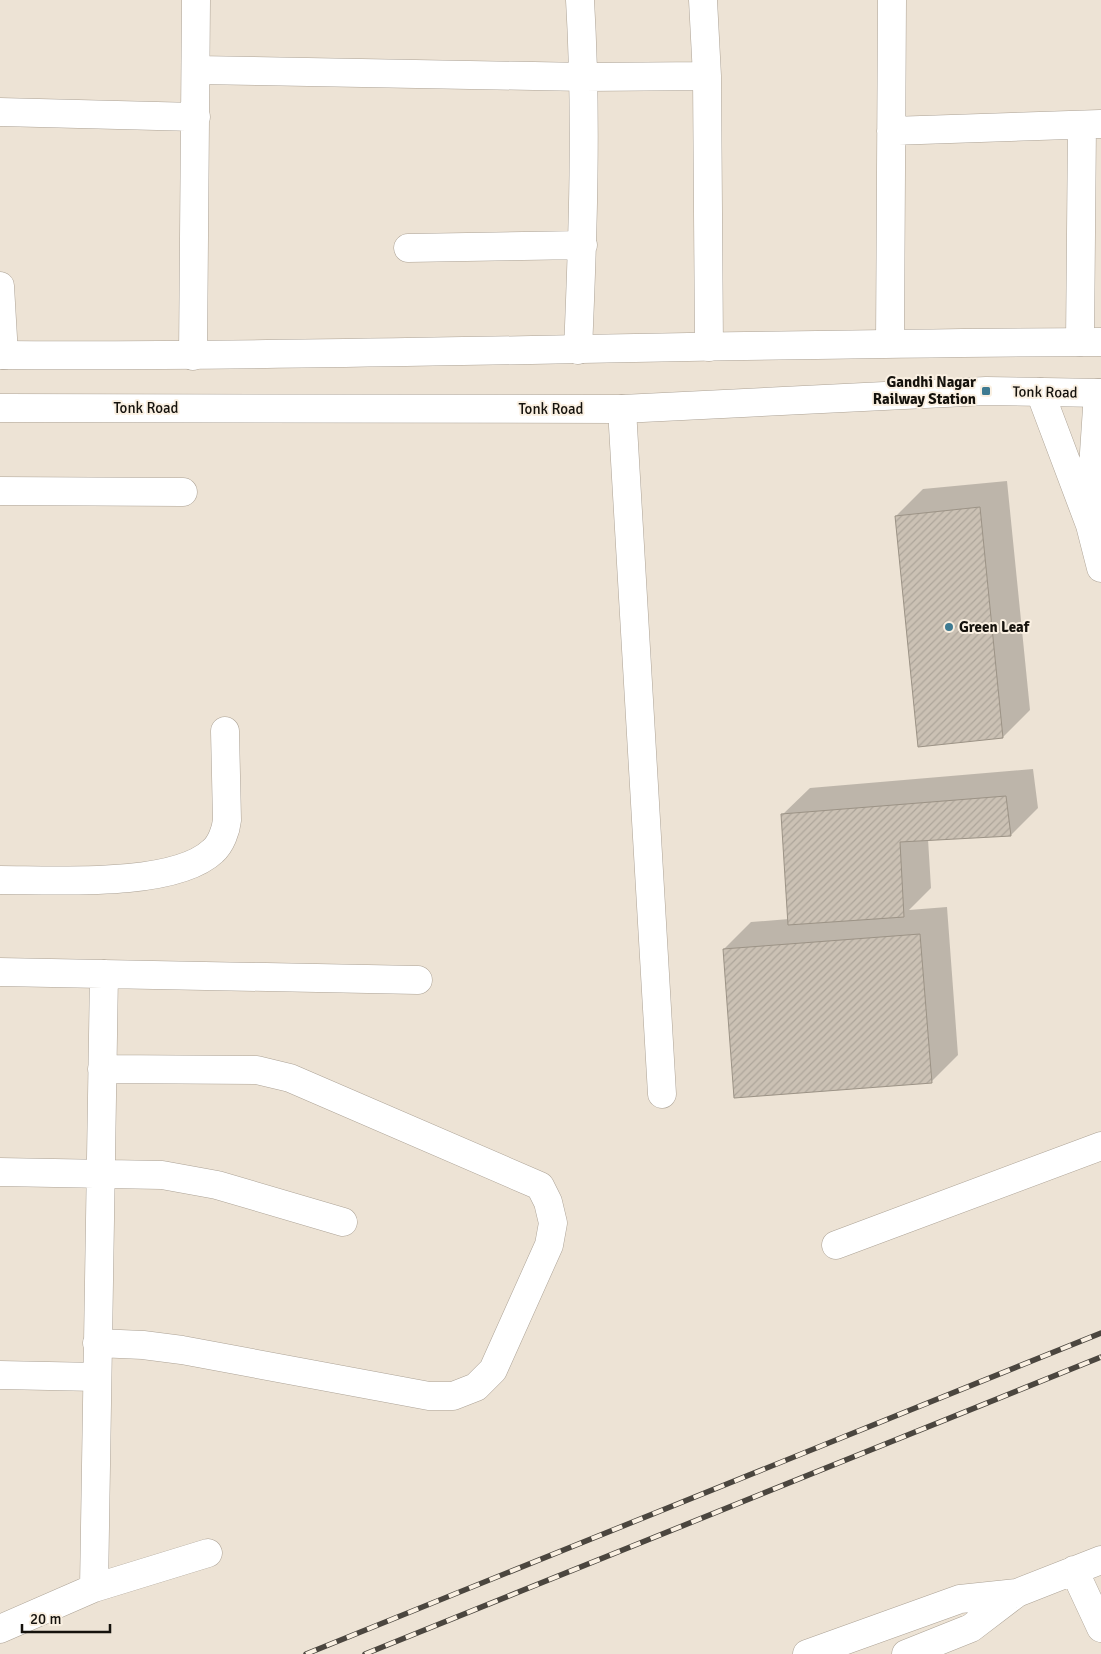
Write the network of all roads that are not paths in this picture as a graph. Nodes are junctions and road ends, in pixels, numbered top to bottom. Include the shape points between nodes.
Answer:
1 (196, 0) edge
2 (580, 0) edge
3 (703, 0) edge
4 (892, 0) edge
5 (196, 70) junction
6 (706, 76) junction
7 (585, 77) junction
8 (0, 112) edge
9 (196, 117) junction
10 (1092, 124) edge
11 (892, 130) junction
12 (583, 245) junction
13 (408, 248) dead end
14 (0, 286) edge
15 (1091, 342) edge
16 (890, 343) junction
17 (708, 346) junction
18 (578, 350) junction
19 (2, 355) edge
20 (193, 356) junction
21 (1040, 392) junction
22 (1099, 393) edge
23 (0, 408) edge
24 (622, 409) junction
25 (0, 491) edge
26 (183, 492) dead end
27 (1090, 525) junction
28 (1101, 568) edge
29 (224, 731) dead end
30 (0, 880) edge
31 (0, 972) edge
32 (104, 974) junction
33 (418, 980) dead end
34 (102, 1069) junction
35 (662, 1094) dead end
36 (1101, 1146) edge
37 (0, 1172) edge
38 (100, 1173) junction
39 (343, 1222) dead end
40 (836, 1245) dead end
41 (97, 1343) junction
42 (0, 1375) edge
43 (97, 1377) junction
44 (208, 1553) dead end
45 (1101, 1560) edge
46 (1074, 1570) junction
47 (94, 1588) junction
48 (1017, 1593) junction
49 (1101, 1628) edge
50 (0, 1629) edge
51 (807, 1654) edge
52 (906, 1654) edge

1 - 5 street
2 - 7 street
3 - 6 street
4 - 11 street
5 - 7 street
5 - 9 street
6 - 7 street
6 - 17 street
7 - 12 street
8 - 9 street
9 - 20 street
10 - 11 street
10 - 15 street
11 - 16 street
12 - 13 street
12 - 18 street
14 - 19 street
15 - 16 street
16 - 17 street
17 - 18 street
18 - 20 street
19 - 20 street
21 - 22 street, Tonk Road
21 - 24 street, Tonk Road via 986,391
21 - 27 street
22 - 27 street
23 - 24 street, Tonk Road
24 - 35 street
25 - 26 street
27 - 28 street
29 - 30 street via 227,820 226,831 214,851 194,863 166,873 134,877
31 - 32 street
32 - 33 street
32 - 34 street
34 - 38 street
34 - 41 street via 257,1070 290,1078 540,1186 553,1222 549,1245 493,1370 476,1387 453,1396 429,1396 182,1350
36 - 40 street
37 - 38 street
38 - 39 street via 162,1176 217,1185
38 - 41 street
41 - 43 street
42 - 43 street
43 - 47 street
44 - 47 street
45 - 46 street
46 - 48 street
46 - 49 street
47 - 50 street
48 - 51 street via 960,1599
48 - 52 street via 971,1628

